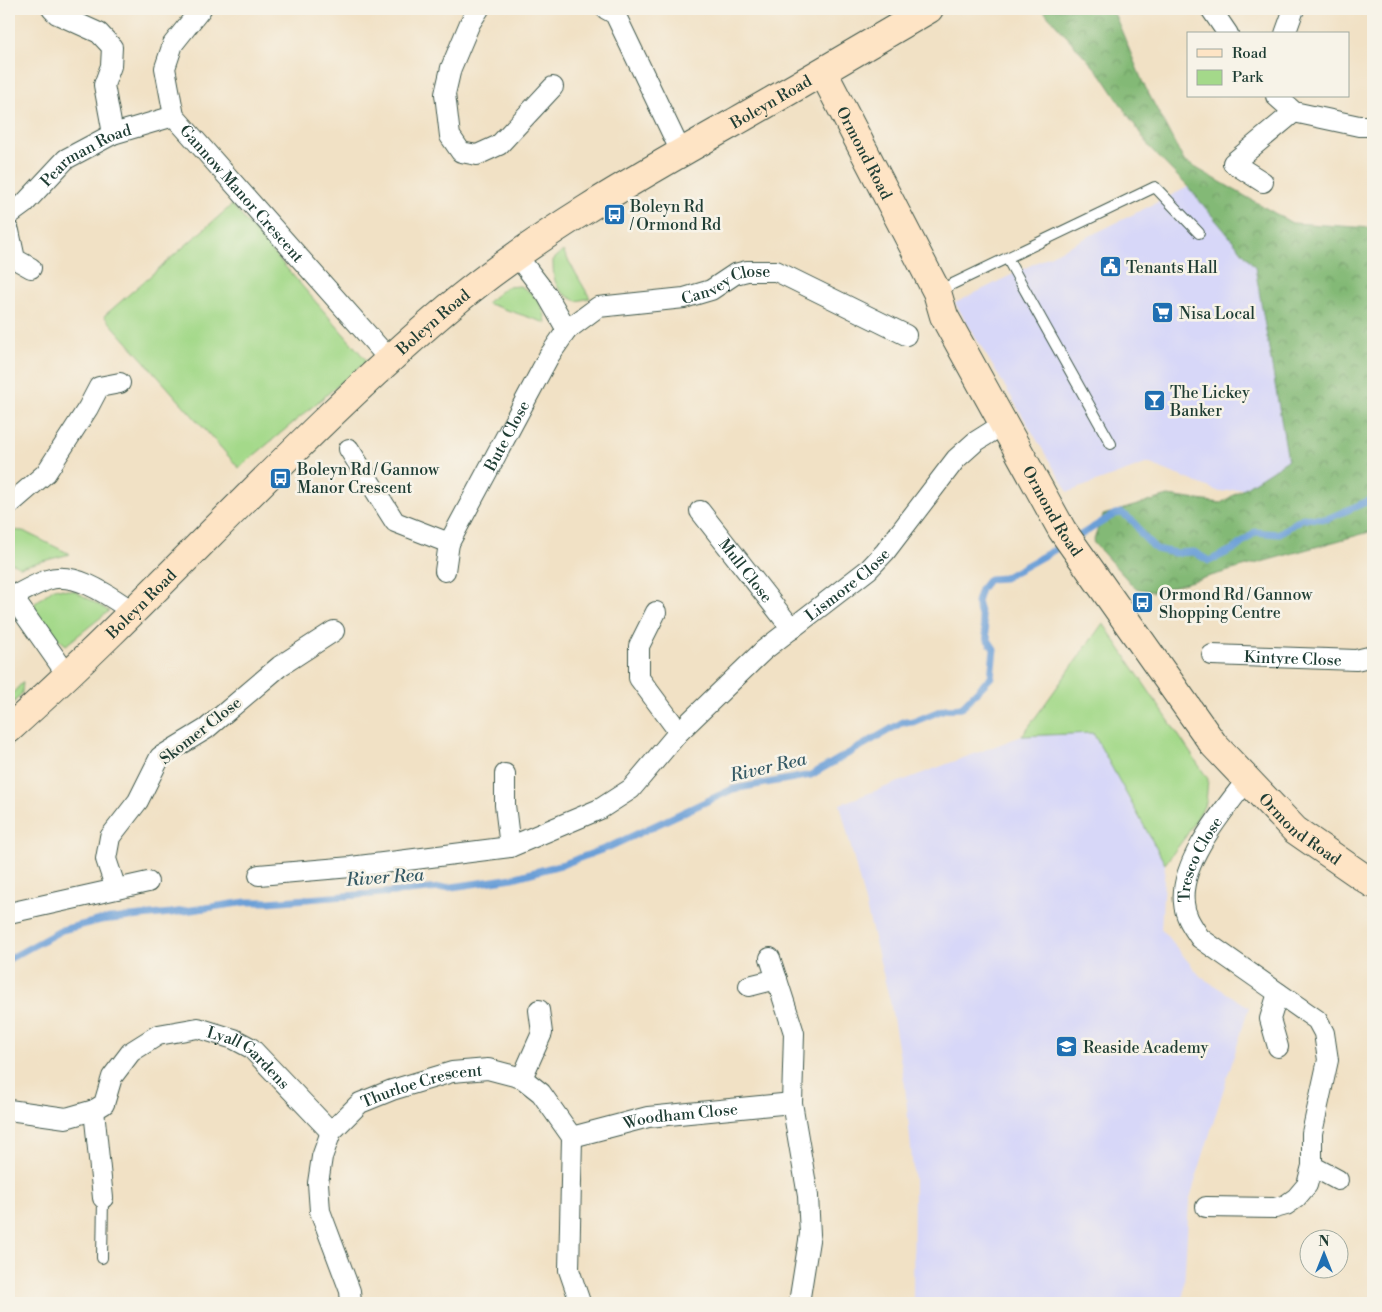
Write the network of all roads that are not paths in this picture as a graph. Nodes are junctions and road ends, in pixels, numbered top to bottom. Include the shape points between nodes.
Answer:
1 (52, 9) edge
2 (201, 9) edge
3 (479, 9) edge
4 (929, 9) edge
5 (1211, 9) edge
6 (1294, 9) edge
7 (614, 11) edge
8 (1227, 32) edge
9 (1286, 32) edge
10 (823, 72) junction
11 (553, 87) dead end
12 (1278, 98) edge
13 (1294, 112) junction
14 (174, 116) junction
15 (1373, 126) edge
16 (113, 134) junction
17 (681, 152) junction
18 (1263, 182) dead end
19 (9, 215) edge
20 (9, 231) edge
21 (1200, 233) dead end
22 (517, 256) junction
23 (1007, 258) junction
24 (31, 268) dead end
25 (937, 292) junction
26 (567, 330) junction
27 (906, 335) dead end
28 (390, 360) junction
29 (120, 383) dead end
30 (1002, 425) junction
31 (1111, 444) dead end
32 (349, 449) dead end
33 (9, 505) edge
34 (700, 511) dead end
35 (449, 544) junction
36 (445, 571) dead end
37 (11, 594) edge
38 (132, 612) junction
39 (656, 612) dead end
40 (792, 629) junction
41 (334, 631) dead end
42 (1212, 655) dead end
43 (1373, 656) edge
44 (68, 676) junction
45 (9, 729) edge
46 (680, 732) junction
47 (505, 774) dead end
48 (1246, 780) junction
49 (510, 847) junction
50 (259, 875) dead end
51 (1372, 880) edge
52 (148, 882) dead end
53 (116, 889) junction
54 (9, 913) edge
55 (770, 958) dead end
56 (777, 979) junction
57 (749, 986) dead end
58 (1278, 993) junction
59 (538, 1010) dead end
60 (1278, 1047) dead end
61 (522, 1078) junction
62 (792, 1102) junction
63 (9, 1110) edge
64 (94, 1110) junction
65 (331, 1132) junction
66 (572, 1138) junction
67 (1312, 1166) junction
68 (1338, 1180) dead end
69 (103, 1198) joint
70 (1206, 1206) dead end
71 (102, 1258) dead end
72 (580, 1302) edge
73 (351, 1303) edge
74 (800, 1303) edge

1 - 16 street via 99,33 112,47 111,66 104,85
2 - 14 street, Gannow Manor Crescent via 173,44 165,68
3 - 11 street via 451,68 446,94 450,136 461,152 477,155 499,145
4 - 10 street, Boleyn Road
5 - 8 street
6 - 9 street
7 - 17 street
10 - 17 street, Boleyn Road
10 - 25 street, Ormond Road
12 - 13 street
13 - 15 street
13 - 18 street via 1233,163
14 - 16 street, Pearman Road
14 - 28 street, Gannow Manor Crescent
16 - 19 street, Pearman Road via 66,159 24,204
17 - 22 street, Boleyn Road
20 - 24 street via 14,259
21 - 23 lane via 1155,187
22 - 26 street via 547,295
22 - 28 street, Boleyn Road via 450,307
23 - 25 lane
23 - 31 lane
25 - 30 street, Ormond Road via 944,316
26 - 27 street, Canvey Close via 598,307 684,298 711,290 735,274 760,270 776,271
26 - 35 street, Bute Close via 549,356
28 - 38 street, Boleyn Road
29 - 33 street via 99,386 46,472
30 - 40 street, Lismore Close via 956,459 869,569
30 - 48 street, Ormond Road via 1062,530 1214,745
32 - 35 street via 395,522
34 - 40 street, Mull Close
35 - 36 street, Bute Close
37 - 38 street via 49,579 67,579 98,588
37 - 44 street
38 - 44 street, Boleyn Road
39 - 46 street via 639,646 639,678
40 - 46 street, Lismore Close via 730,682
41 - 53 street, Skomer Close via 280,666 206,729 160,757 138,801 110,837 106,859
42 - 43 street, Kintyre Close via 1356,660
44 - 45 street, Boleyn Road
46 - 49 street, Lismore Close via 631,789 600,809
47 - 49 street
48 - 51 street, Ormond Road via 1295,830
48 - 58 street, Tresco Close via 1209,832 1185,875 1184,903 1189,922 1200,938
49 - 50 street, Lismore Close
52 - 53 street
53 - 54 street
55 - 56 street
56 - 57 street
56 - 62 street via 794,1033
58 - 60 street via 1270,1019
58 - 67 street, Tresco Close via 1317,1020 1328,1045 1325,1076 1312,1133
59 - 61 street via 542,1033
61 - 65 street, Thurloe Crescent via 488,1070 452,1072 420,1080 360,1103
61 - 66 street, Thurloe Crescent via 540,1093
62 - 66 street, Woodham Close via 648,1117
62 - 74 street via 808,1196 810,1234
63 - 64 street via 66,1118
64 - 65 street, Lyall Gardens via 104,1104 112,1077 131,1052 158,1035 198,1028 251,1048
64 - 69 street
65 - 73 street, Thurloe Crescent via 322,1156 318,1183 320,1211 350,1291
66 - 72 street via 569,1270
67 - 68 street
67 - 70 street, Tresco Close via 1307,1185 1286,1206
69 - 71 lane

